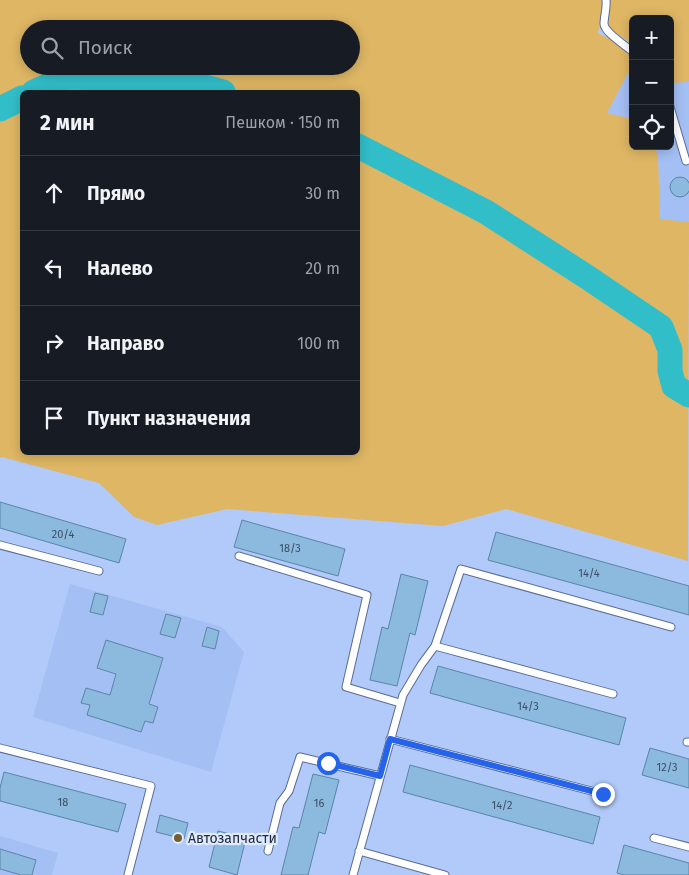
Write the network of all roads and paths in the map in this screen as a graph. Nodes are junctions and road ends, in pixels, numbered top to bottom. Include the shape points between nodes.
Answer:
1 (606, 0) edge
2 (629, 48) edge
3 (674, 120) edge
4 (686, 161) dead end
5 (0, 545) edge
6 (239, 556) dead end
7 (99, 571) dead end
8 (671, 627) dead end
9 (435, 646) junction
10 (613, 694) dead end
11 (400, 703) junction
12 (390, 739) junction
13 (0, 748) edge
14 (380, 776) junction
15 (603, 794) dead end
16 (654, 838) dead end
17 (689, 847) edge
18 (359, 851) junction
19 (268, 852) dead end
20 (128, 875) edge
21 (353, 875) edge
22 (445, 875) edge

1 - 2 lane via 604,25 607,33
3 - 4 lane
5 - 7 lane
6 - 11 lane via 367,595 346,687
8 - 9 lane via 461,569
9 - 10 lane
9 - 11 lane
11 - 12 lane
12 - 14 lane
12 - 15 lane
13 - 20 lane via 151,786
14 - 18 lane
14 - 19 lane via 300,757 290,791 280,803
16 - 17 lane
18 - 21 lane
18 - 22 lane

